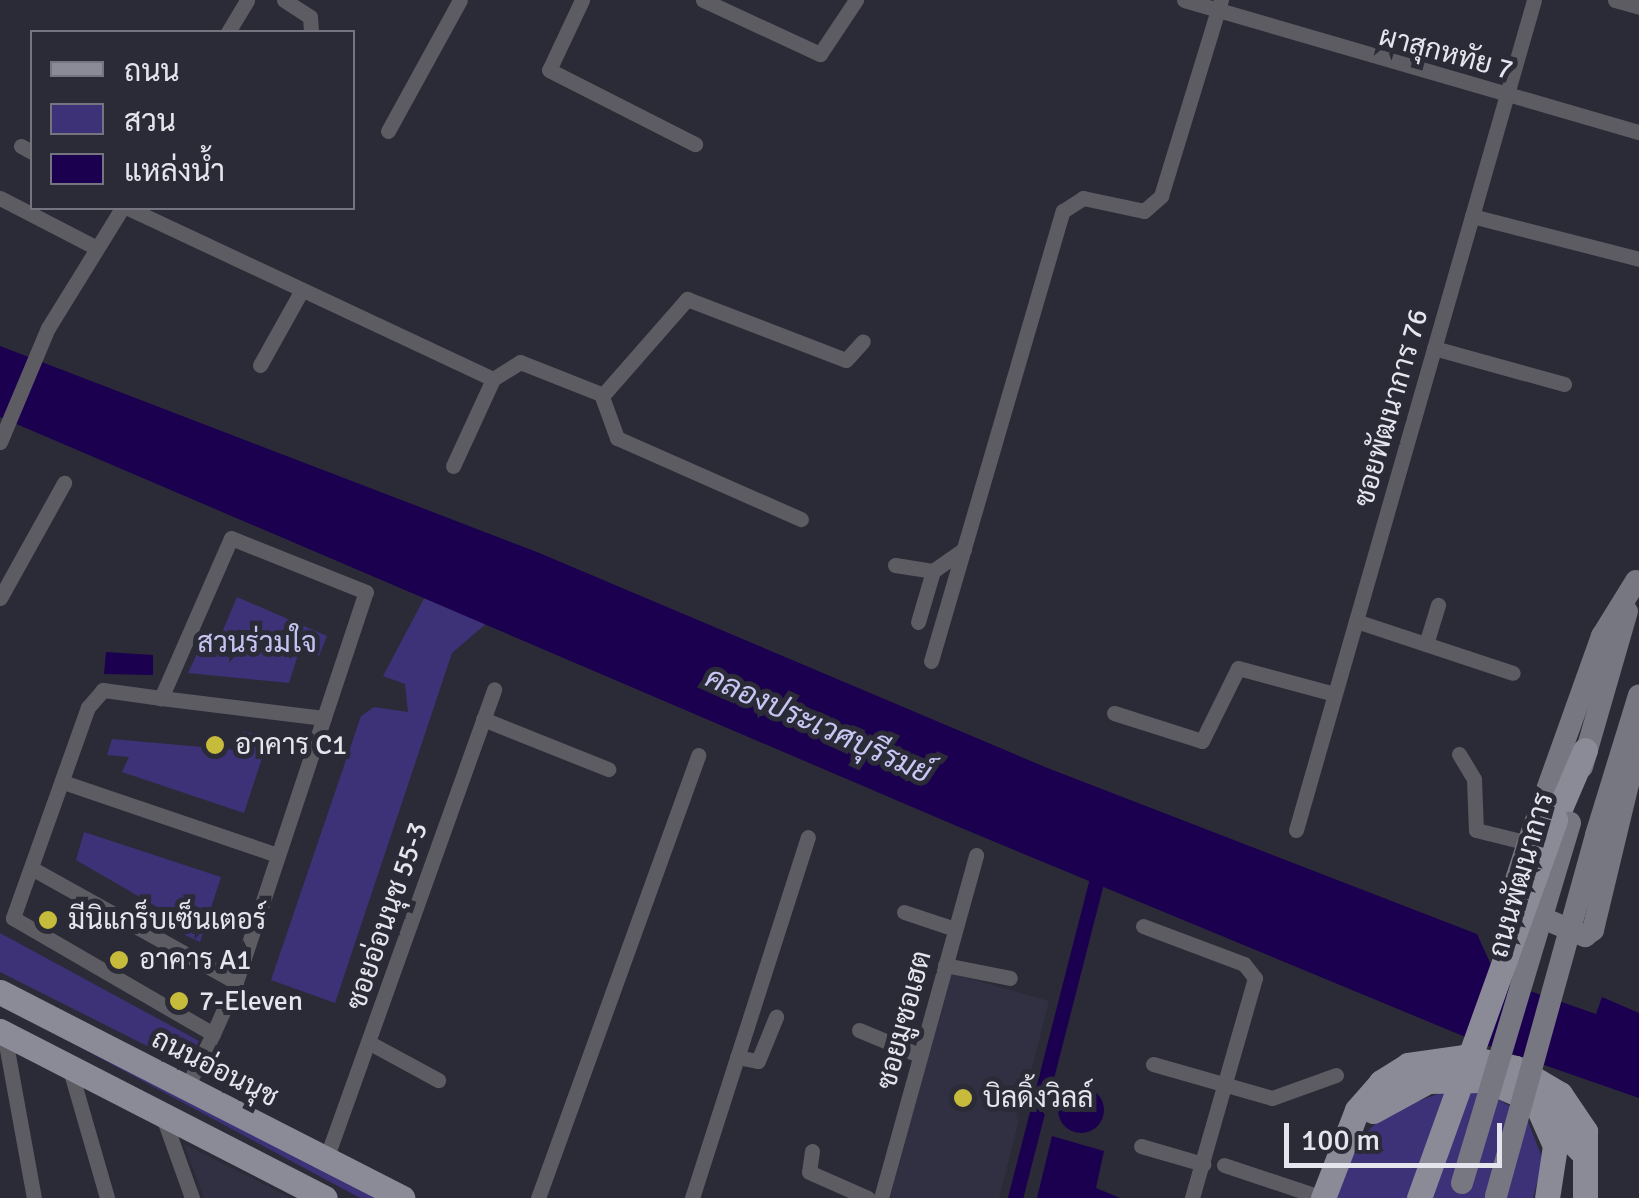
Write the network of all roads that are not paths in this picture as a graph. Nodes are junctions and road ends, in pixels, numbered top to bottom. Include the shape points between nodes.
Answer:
1 (247, 0) edge
2 (284, 0) edge
3 (460, 0) edge
4 (582, 0) edge
5 (703, 0) edge
6 (856, 0) edge
7 (1184, 0) edge
8 (1534, 0) edge
9 (1615, 0) edge
10 (1220, 5) edge
11 (1639, 7) edge
12 (229, 30) edge
13 (311, 30) edge
14 (1506, 95) junction
15 (388, 131) dead end
16 (1639, 132) edge
17 (695, 144) dead end
18 (0, 198) edge
19 (124, 210) edge
20 (129, 210) edge
21 (1472, 216) junction
22 (97, 248) junction
23 (1639, 258) edge
24 (302, 290) junction
25 (864, 341) dead end
26 (1434, 348) junction
27 (260, 365) dead end
28 (492, 379) junction
29 (1564, 384) dead end
30 (603, 396) junction
31 (0, 442) edge
32 (453, 466) dead end
33 (64, 482) dead end
34 (801, 519) dead end
35 (964, 549) junction
36 (895, 565) dead end
37 (934, 571) junction
38 (1637, 575) edge
39 (0, 598) edge
40 (1438, 605) dead end
41 (1356, 621) junction
42 (918, 622) dead end
43 (1426, 644) junction
44 (932, 661) dead end
45 (1513, 673) dead end
46 (494, 689) dead end
47 (1334, 694) junction
48 (1639, 695) edge
49 (161, 698) junction
50 (1114, 713) dead end
51 (324, 718) junction
52 (483, 719) junction
53 (1639, 738) edge
54 (1585, 750) joint
55 (1459, 754) dead end
56 (698, 755) dead end
57 (608, 769) dead end
58 (64, 782) junction
59 (1562, 822) junction
60 (1296, 830) dead end
61 (808, 837) dead end
62 (1528, 843) junction
63 (277, 855) junction
64 (976, 855) dead end
65 (33, 869) junction
66 (904, 912) dead end
67 (1144, 926) dead end
68 (955, 928) junction
69 (944, 965) junction
70 (1010, 978) dead end
71 (236, 982) junction
72 (0, 992) edge
73 (776, 1017) dead end
74 (859, 1030) dead end
75 (2, 1032) edge
76 (213, 1034) junction
77 (368, 1042) junction
78 (919, 1055) junction
79 (737, 1058) junction
80 (1153, 1064) dead end
81 (70, 1066) junction
82 (1336, 1076) dead end
83 (438, 1080) dead end
84 (187, 1087) junction
85 (1228, 1088) junction
86 (1532, 1100) junction
87 (162, 1114) junction
88 (1141, 1146) dead end
89 (1340, 1149) junction
90 (812, 1151) dead end
91 (326, 1159) junction
92 (1203, 1164) junction
93 (1224, 1165) dead end
94 (1460, 1191) edge
95 (1587, 1192) edge
96 (1496, 1197) edge
97 (34, 1198) edge
98 (107, 1198) edge
99 (192, 1198) edge
100 (325, 1198) edge
101 (402, 1198) edge
102 (538, 1198) edge
103 (692, 1198) edge
104 (868, 1198) edge
105 (881, 1198) edge
106 (1192, 1198) edge
107 (1323, 1198) edge
108 (1419, 1198) edge
109 (1547, 1198) edge

1 - 12 street
2 - 13 street via 310,17
3 - 15 street
4 - 17 street via 550,70
5 - 6 street via 820,54
7 - 10 street, ผาสุกหทัย 7
8 - 14 street, ซอยพัฒนาการ 76
9 - 11 street
10 - 14 street, ผาสุกหทัย 7
10 - 35 street via 1161,196 1144,212 1083,198 1064,212
14 - 16 street, ผาสุกหทัย 7
14 - 21 street, ซอยพัฒนาการ 76
18 - 22 street
19 - 22 street
20 - 24 street
21 - 23 street
21 - 26 street, ซอยพัฒนาการ 76
22 - 31 street via 35,358
24 - 27 street
24 - 28 street
25 - 30 street via 846,360 687,299
26 - 29 street
26 - 41 street, ซอยพัฒนาการ 76
28 - 30 street via 520,362
28 - 32 street
30 - 34 street via 617,438
33 - 39 street
35 - 37 street
35 - 44 street
36 - 37 street
37 - 42 street
38 - 54 main road
38 - 62 main road via 1602,636
40 - 43 street
41 - 43 street
41 - 47 street, ซอยพัฒนาการ 76
43 - 45 street
46 - 52 street, ซอยอ่อนนุช 55-3
47 - 50 street via 1238,668 1202,741
47 - 60 street, ซอยพัฒนาการ 76
48 - 96 main road, bridge
49 - 51 street
49 - 51 street via 231,538 366,592
49 - 58 street via 103,690
51 - 63 street
52 - 57 street
52 - 77 street, ซอยอ่อนนุช 55-3
53 - 62 main road via 1590,933 1516,904
54 - 59 main road
55 - 62 street via 1474,779 1476,830
56 - 102 street
58 - 63 street
58 - 65 street
59 - 94 main road, ถนนพัฒนาการ, bridge
59 - 108 main road, bridge
61 - 79 street
63 - 71 street
64 - 68 street, ซอยมูซอเฮต
65 - 71 street
65 - 76 street via 12,918
66 - 68 street
67 - 85 street via 1253,970
68 - 69 street, ซอยมูซอเฮต
69 - 70 street
69 - 78 street, ซอยมูซอเฮต
71 - 76 street
72 - 84 main road, ถนนอ่อนนุช
73 - 79 street via 758,1061
74 - 78 street
75 - 81 main road
75 - 97 street
76 - 84 street
77 - 83 street
77 - 91 street, ซอยอ่อนนุช 55-3
78 - 105 street, ซอยมูซอเฮต
79 - 103 street
80 - 85 street
81 - 87 main road
81 - 98 street
82 - 85 street via 1285,1098
84 - 91 main road, ถนนอ่อนนุช
85 - 92 street
86 - 89 main road via 1486,1080 1428,1080 1382,1102
86 - 95 main road via 1577,1141
86 - 109 main road via 1556,1146
87 - 99 street
87 - 100 main road
88 - 92 street
89 - 95 main road via 1367,1097 1408,1064 1488,1060 1516,1068 1574,1112 1589,1150
89 - 107 main road
90 - 104 street via 810,1172
91 - 101 main road, ถนนอ่อนนุช
92 - 106 street
93 - 107 street

